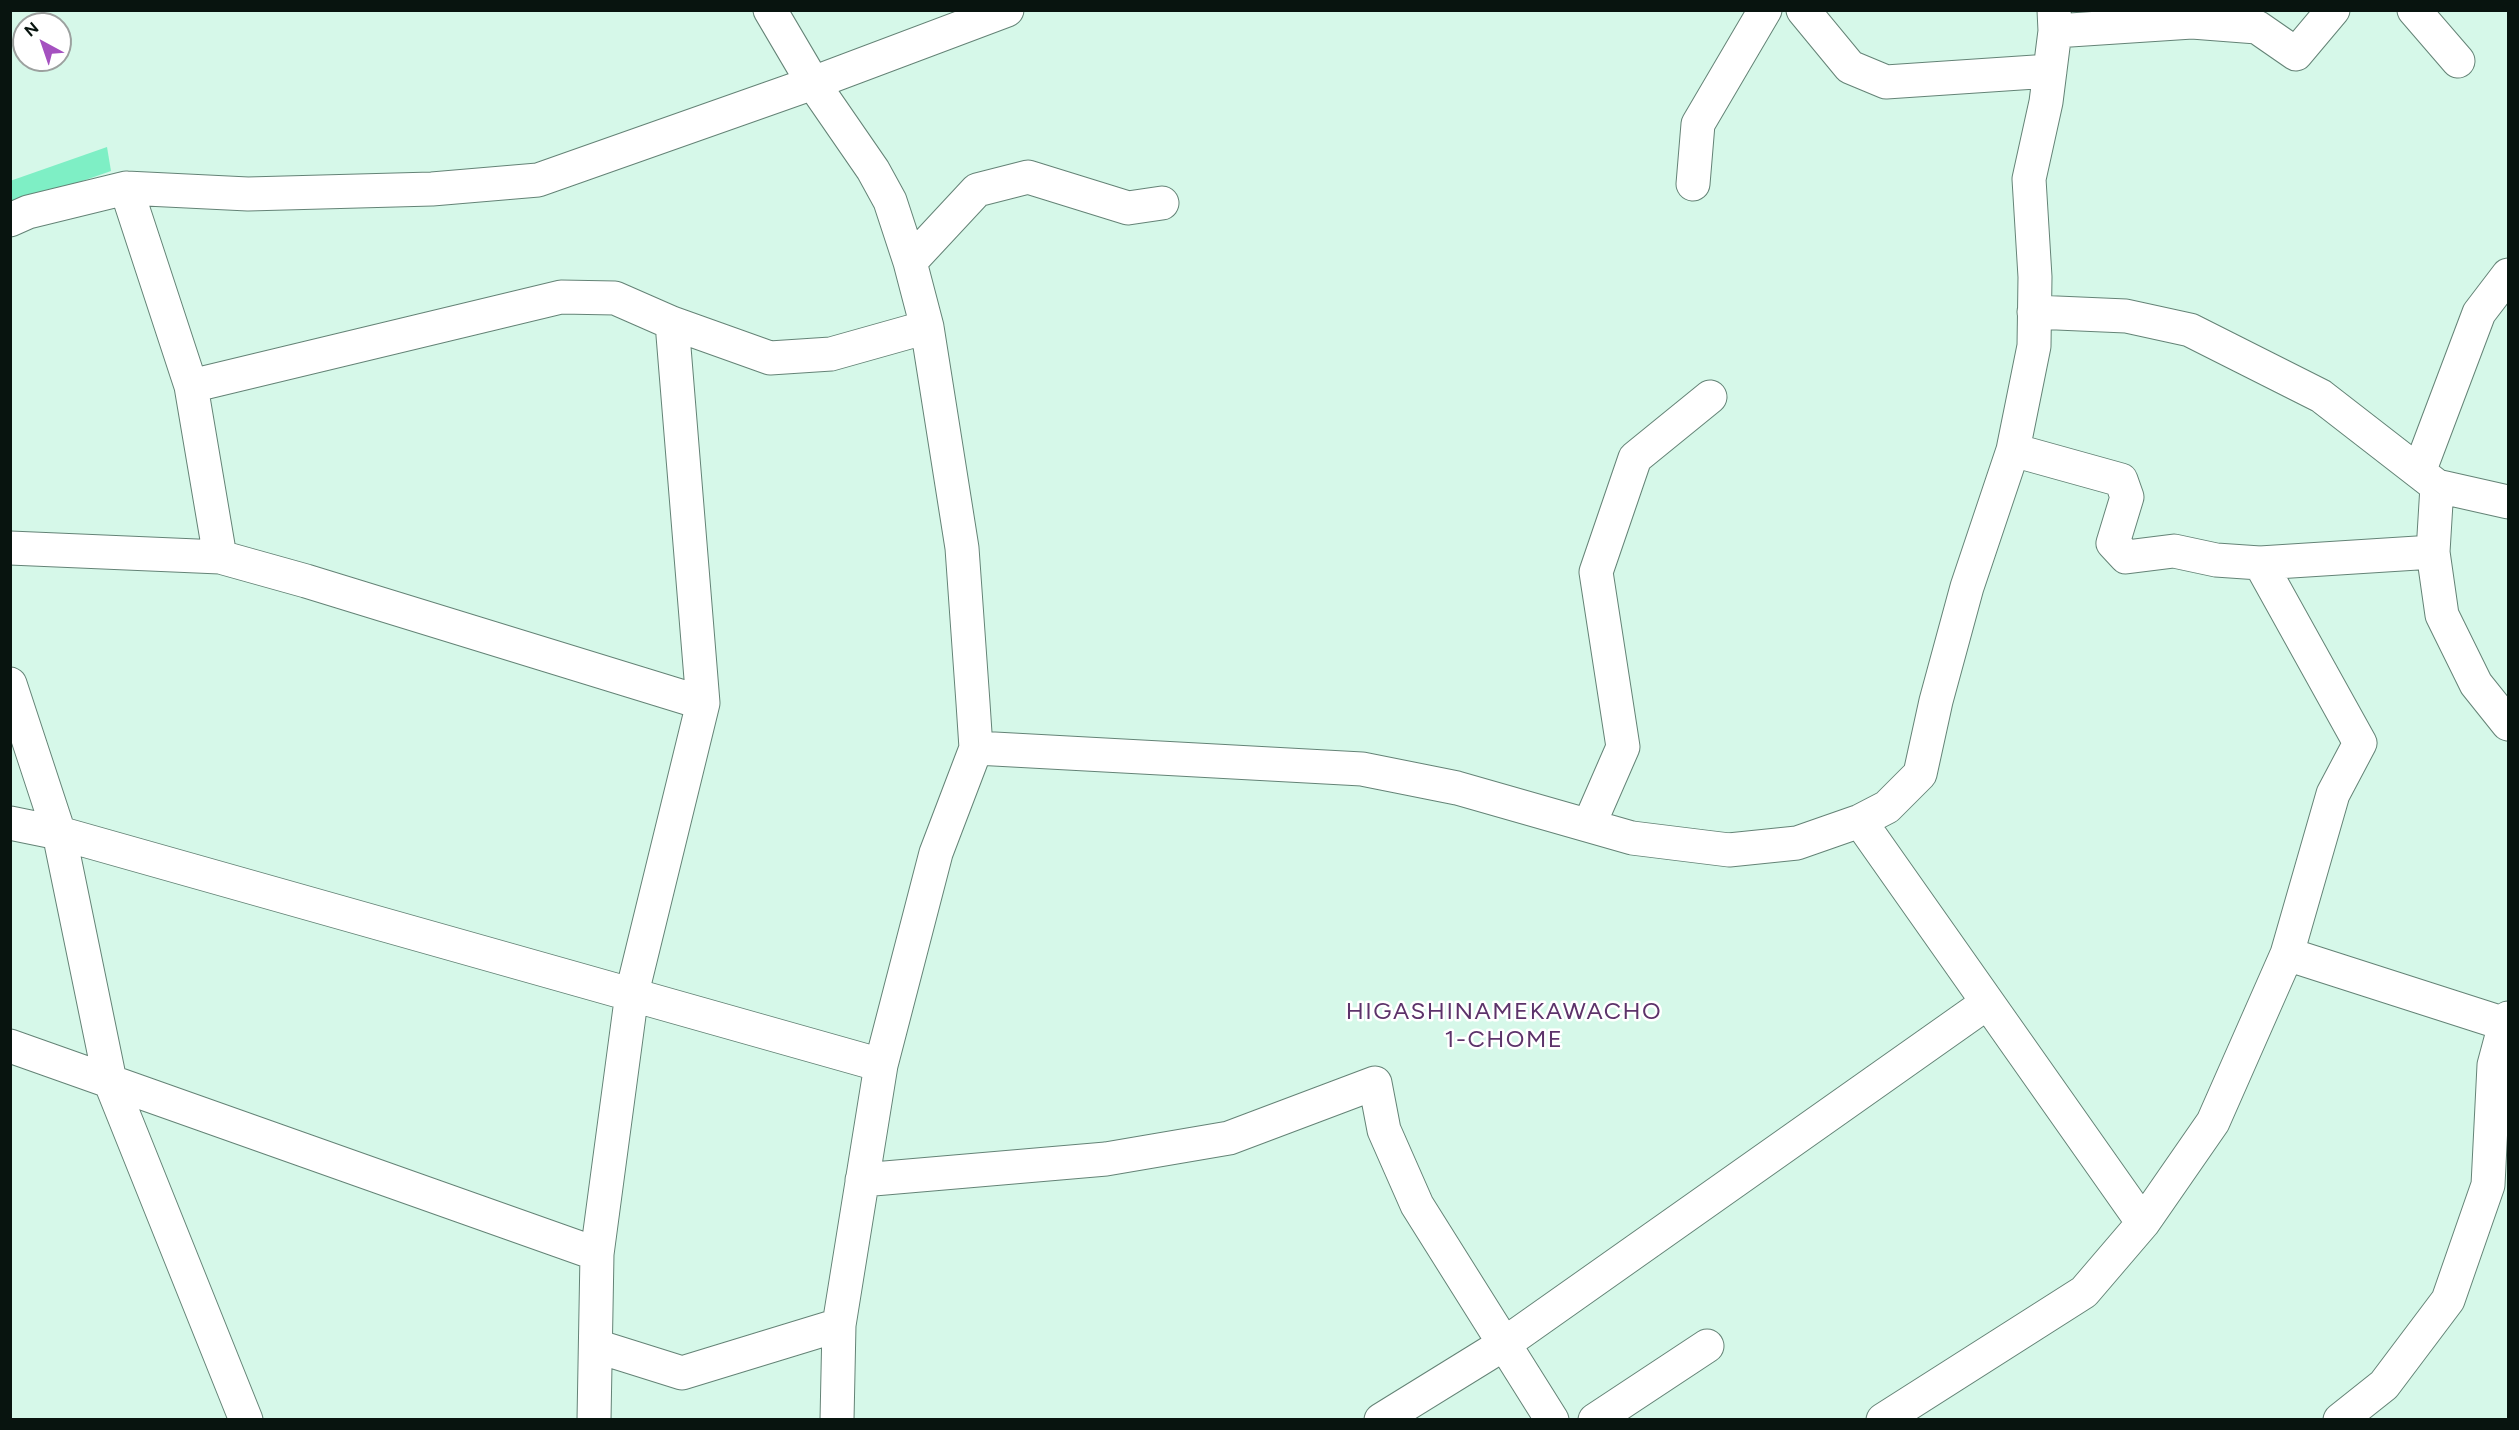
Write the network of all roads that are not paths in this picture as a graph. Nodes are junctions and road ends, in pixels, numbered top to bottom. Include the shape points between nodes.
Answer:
1 (770, 10) edge
2 (1007, 10) edge
3 (1765, 10) edge
4 (1803, 10) edge
5 (2333, 10) edge
6 (2414, 10) edge
7 (2054, 21) edge
8 (2458, 61) dead end
9 (2050, 71) junction
10 (813, 83) junction
11 (1693, 184) dead end
12 (126, 188) junction
13 (1162, 203) dead end
14 (10, 220) edge
15 (910, 262) junction
16 (2508, 275) edge
17 (2034, 312) junction
18 (672, 323) junction
19 (927, 327) junction
20 (190, 386) junction
21 (1710, 397) dead end
22 (2013, 450) junction
23 (2428, 479) junction
24 (2508, 502) edge
25 (10, 548) edge
26 (2433, 552) junction
27 (220, 557) junction
28 (2260, 563) junction
29 (10, 684) edge
30 (703, 703) junction
31 (2508, 724) edge
32 (976, 748) junction
33 (1860, 821) junction
34 (10, 823) edge
35 (1589, 825) junction
36 (59, 833) junction
37 (2287, 954) junction
38 (632, 993) junction
39 (1987, 1003) junction
40 (2507, 1021) edge
41 (10, 1046) edge
42 (881, 1065) junction
43 (110, 1081) junction
44 (862, 1180) junction
45 (2498, 1183) edge
46 (2143, 1223) junction
47 (597, 1254) junction
48 (839, 1325) junction
49 (1504, 1344) junction
50 (596, 1346) junction
51 (1707, 1346) dead end
52 (1922, 1409) edge
53 (246, 1419) edge
54 (594, 1419) edge
55 (837, 1419) edge
56 (1381, 1419) edge
57 (1551, 1419) edge
58 (1595, 1419) edge
59 (1883, 1419) edge
60 (2340, 1419) edge

1 - 10 street
2 - 10 street
3 - 11 street via 1698,124
4 - 9 street via 1850,67 1886,82
5 - 7 street via 2296,54 2257,27 2192,22
6 - 8 street
7 - 9 street
9 - 17 street via 2028,179
10 - 12 street via 538,180 432,189 248,194
10 - 15 street via 890,201
12 - 14 street
12 - 20 street
13 - 15 street via 1128,208 1028,177 977,190
15 - 19 street
16 - 23 street via 2479,313
17 - 22 street via 2034,346
17 - 23 street via 2126,316 2190,330 2321,396
18 - 19 street via 770,358 831,354
18 - 20 street via 615,298 561,297
18 - 30 street
19 - 32 street via 962,548
20 - 27 street
21 - 35 street via 1635,458 1596,572 1623,747
22 - 28 street via 2121,480 2127,497 2113,543 2126,557 2174,551 2216,560
22 - 33 street via 1967,587 1920,774 1887,807
23 - 24 street
23 - 26 street
25 - 27 street
26 - 28 street
26 - 31 street via 2442,615 2476,684
27 - 30 street
28 - 37 street via 2360,743 2333,794
29 - 36 street
30 - 38 street
32 - 35 street via 1362,768 1457,788
32 - 42 street via 936,853
33 - 35 street via 1797,843 1729,850 1632,837
33 - 39 street
34 - 36 street
36 - 38 street
36 - 43 street
37 - 40 street
37 - 46 street via 2212,1122
38 - 42 street
38 - 47 street
39 - 46 street
39 - 49 street
40 - 45 street via 2494,1065
41 - 43 street
42 - 44 street
43 - 47 street
43 - 53 street
44 - 48 street
44 - 49 street via 1106,1159 1229,1138 1375,1083 1384,1130 1417,1205
45 - 60 street via 2448,1300 2384,1385
46 - 52 street via 2084,1292
47 - 50 street
48 - 50 street via 682,1373
48 - 55 street
49 - 56 street
49 - 57 street
50 - 54 street
51 - 58 street
52 - 59 street

